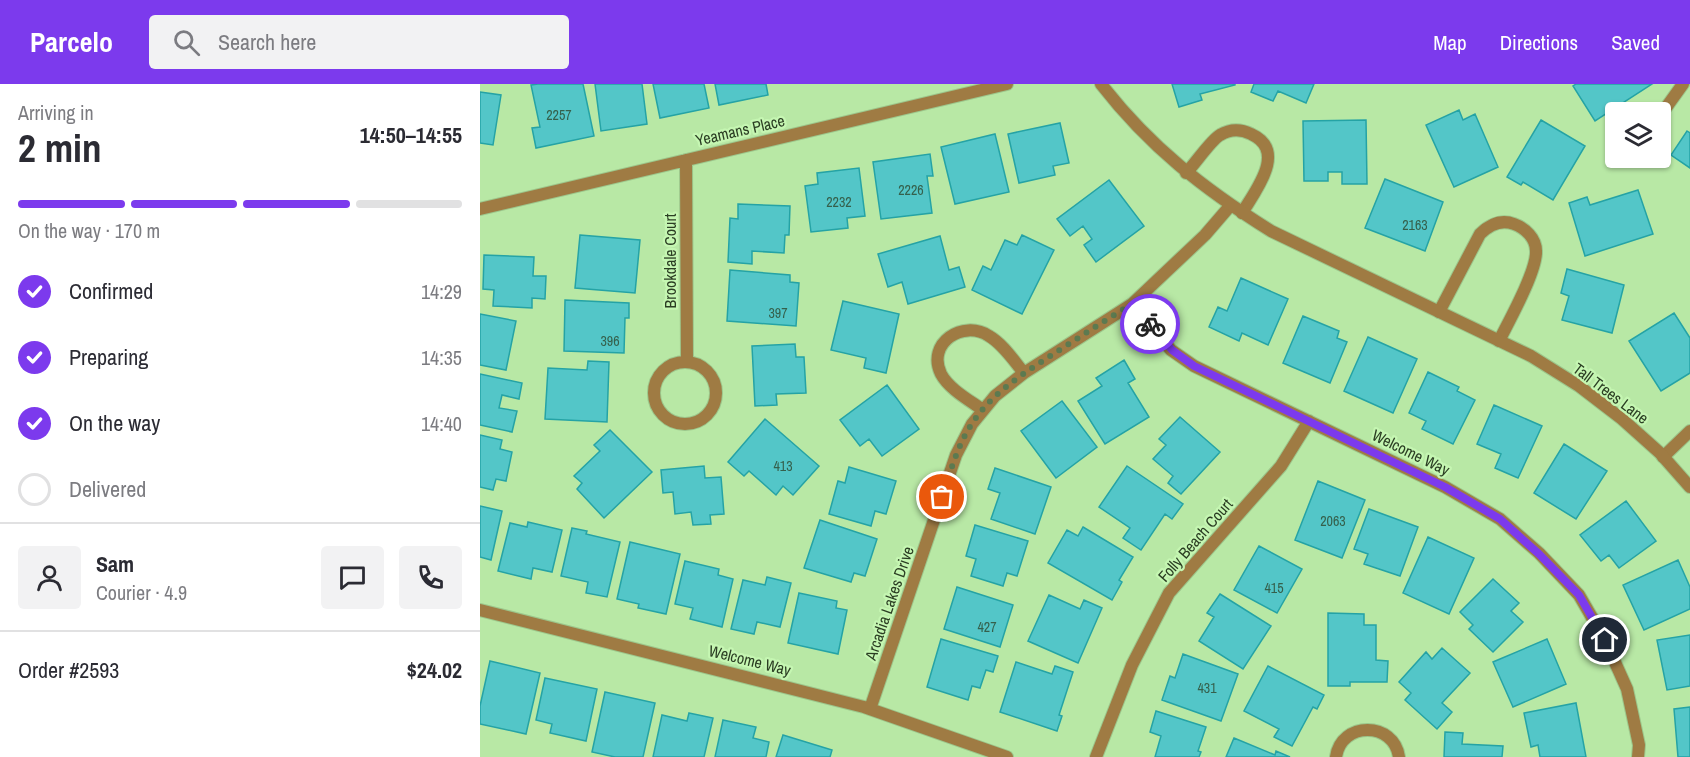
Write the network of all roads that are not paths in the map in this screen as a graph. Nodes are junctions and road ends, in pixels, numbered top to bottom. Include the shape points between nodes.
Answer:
1 (1007, 84) edge
2 (1101, 84) edge
3 (1683, 84) edge
4 (1670, 102) edge
5 (686, 160) junction
6 (1186, 173) junction
7 (1230, 206) junction
8 (480, 209) edge
9 (1242, 213) junction
10 (1132, 304) junction
11 (1438, 312) junction
12 (1499, 342) junction
13 (687, 362) junction
14 (1024, 373) junction
15 (983, 410) junction
16 (1309, 421) junction
17 (1690, 431) edge
18 (1664, 457) junction
19 (1690, 487) edge
20 (480, 610) edge
21 (870, 710) junction
22 (1007, 757) edge
23 (1096, 757) edge
24 (1336, 757) edge
25 (1399, 757) edge
26 (1638, 757) edge

1 - 5 street, Yeamans Place
2 - 6 street, Tall Trees Lane via 1152,143
3 - 4 street
5 - 8 street, Yeamans Place
5 - 13 street, Brookdale Court
6 - 7 street, Tall Trees Lane
6 - 9 street via 1219,135 1238,130 1256,136 1268,154 1267,172
7 - 9 street, Tall Trees Lane
7 - 10 street, Arcadia Lakes Drive
9 - 11 street, Tall Trees Lane
10 - 14 street, Arcadia Lakes Drive
10 - 16 street, Welcome Way via 1172,350 1194,366
11 - 12 street, Tall Trees Lane
11 - 12 street via 1480,234 1499,222 1512,223 1533,239 1535,264
12 - 18 street, Tall Trees Lane via 1579,386
13 - 13 street via 709,373 717,397 710,413 697,423 679,424 657,408 653,389 661,372
14 - 15 street, Arcadia Lakes Drive via 994,396
14 - 15 street via 993,339 977,330 964,329 952,334 938,358 942,376
15 - 21 street, Arcadia Lakes Drive via 956,455
16 - 23 street, Folly Beach Court via 1281,466 1169,593 1132,665
16 - 26 street, Welcome Way via 1445,487 1500,519 1547,562 1579,595 1605,640 1627,689
17 - 18 street
18 - 19 street, Tall Trees Lane
20 - 21 street, Welcome Way
21 - 22 street, Welcome Way
24 - 25 street via 1346,737 1362,729 1389,737

